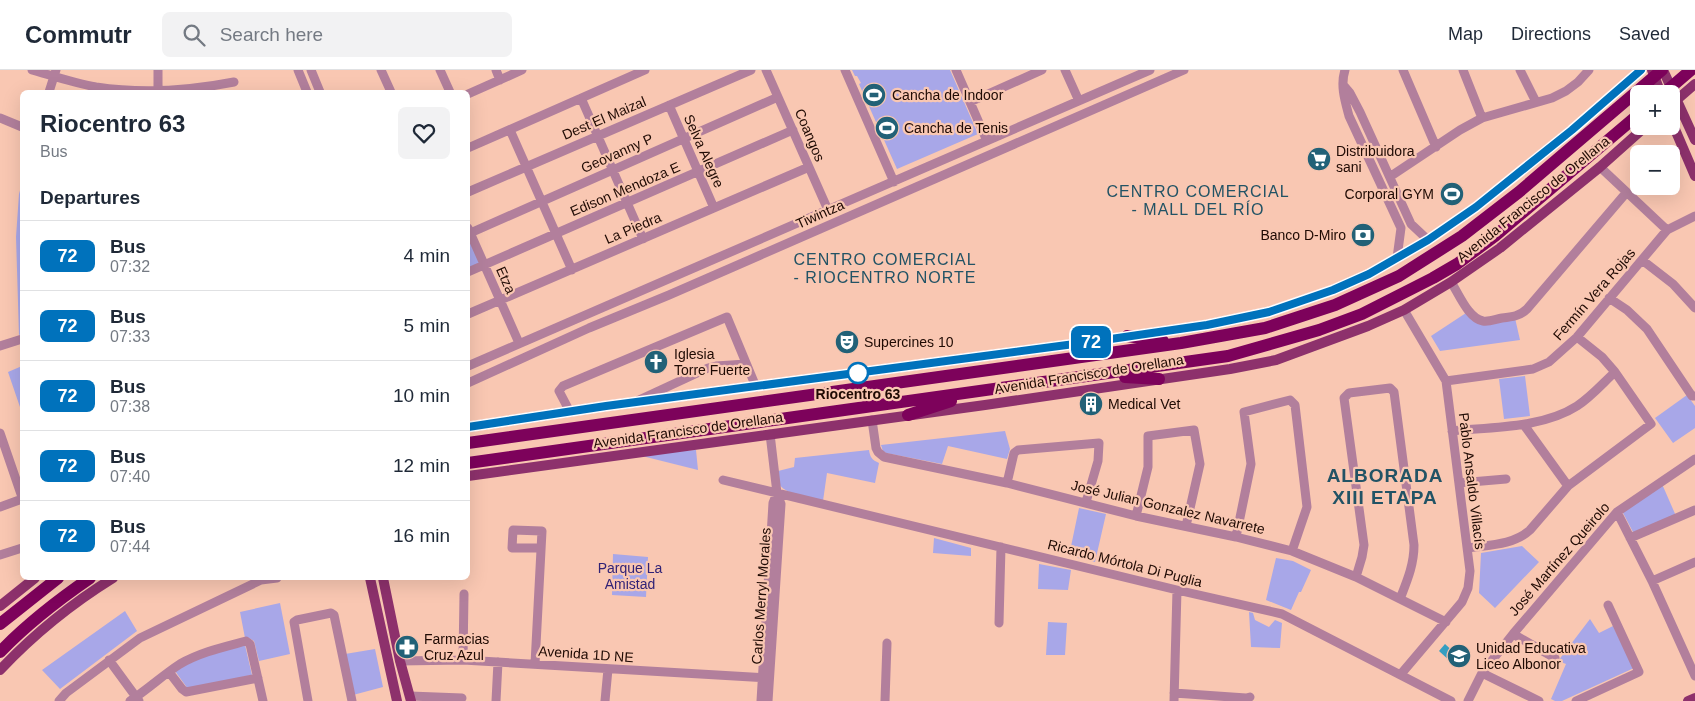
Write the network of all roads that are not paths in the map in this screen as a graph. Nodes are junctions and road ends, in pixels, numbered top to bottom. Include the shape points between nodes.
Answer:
1 (32, 70) edge
2 (158, 70) edge
3 (298, 70) edge
4 (311, 70) edge
5 (381, 70) edge
6 (440, 70) edge
7 (496, 70) edge
8 (522, 70) edge
9 (644, 70) edge
10 (751, 70) edge
11 (766, 70) edge
12 (846, 70) edge
13 (956, 70) edge
14 (1042, 70) edge
15 (1065, 70) edge
16 (1149, 70) edge
17 (1184, 70) edge
18 (1345, 70) edge
19 (1403, 70) edge
20 (1463, 70) edge
21 (1520, 70) edge
22 (1589, 70) edge
23 (1641, 70) edge
24 (1690, 70) edge
25 (1658, 72) edge
26 (55, 73) edge
27 (500, 80) junction
28 (234, 82) dead end
29 (1695, 84) edge
30 (1663, 85) edge
31 (1673, 85) edge
32 (1344, 86) junction
33 (50, 90) edge
34 (137, 90) edge
35 (158, 90) edge
36 (178, 90) edge
37 (306, 90) edge
38 (319, 90) edge
39 (390, 90) edge
40 (449, 90) edge
41 (470, 93) edge
42 (778, 97) junction
43 (1680, 97) edge
44 (581, 98) junction
45 (1079, 101) junction
46 (970, 102) junction
47 (1536, 102) junction
48 (669, 105) junction
49 (1680, 113) edge
50 (0, 118) edge
51 (1482, 118) junction
52 (1630, 122) edge
53 (20, 126) edge
54 (510, 130) junction
55 (793, 130) junction
56 (1013, 130) junction
57 (1636, 135) edge
58 (1677, 135) edge
59 (598, 136) junction
60 (684, 139) junction
61 (1695, 140) edge
62 (987, 141) junction
63 (1018, 142) junction
64 (470, 147) edge
65 (1436, 147) junction
66 (526, 166) junction
67 (809, 167) junction
68 (1600, 167) junction
69 (613, 170) junction
70 (698, 172) junction
71 (1390, 176) junction
72 (1695, 176) edge
73 (894, 182) junction
74 (470, 191) edge
75 (1626, 193) junction
76 (541, 202) junction
77 (627, 203) junction
78 (714, 208) junction
79 (828, 210) junction
80 (1695, 216) edge
81 (1411, 224) junction
82 (1402, 228) junction
83 (1667, 230) junction
84 (470, 231) edge
85 (556, 234) junction
86 (470, 236) edge
87 (643, 239) junction
88 (1428, 240) junction
89 (1397, 258) junction
90 (1642, 260) junction
91 (484, 265) junction
92 (572, 270) junction
93 (470, 271) edge
94 (1451, 282) junction
95 (1609, 298) junction
96 (500, 301) junction
97 (1328, 308) junction
98 (1695, 308) edge
99 (1404, 310) junction
100 (470, 313) edge
101 (1127, 336) junction
102 (1577, 337) junction
103 (20, 340) edge
104 (1286, 340) junction
105 (519, 343) junction
106 (1180, 343) junction
107 (0, 346) edge
108 (746, 364) junction
109 (470, 365) edge
110 (1615, 372) junction
111 (1103, 375) junction
112 (1159, 379) junction
113 (1446, 381) junction
114 (470, 382) edge
115 (756, 387) junction
116 (983, 391) junction
117 (1695, 396) edge
118 (634, 402) junction
119 (570, 412) junction
120 (908, 415) junction
121 (872, 420) junction
122 (1524, 425) junction
123 (470, 427) edge
124 (1452, 431) junction
125 (0, 433) edge
126 (770, 434) junction
127 (470, 443) edge
128 (1695, 459) edge
129 (470, 463) edge
130 (470, 476) edge
131 (1506, 479) dead end
132 (723, 480) dead end
133 (1007, 483) junction
134 (1460, 483) junction
135 (1568, 486) junction
136 (20, 492) edge
137 (777, 493) junction
138 (20, 499) edge
139 (1086, 502) junction
140 (0, 507) edge
141 (1695, 510) edge
142 (1617, 512) junction
143 (1136, 516) junction
144 (1186, 526) junction
145 (1236, 537) junction
146 (1630, 538) junction
147 (1001, 547) junction
148 (540, 548) dead end
149 (1468, 548) junction
150 (20, 549) edge
151 (1292, 551) junction
152 (0, 555) edge
153 (1695, 562) edge
154 (1356, 577) junction
155 (32, 580) edge
156 (54, 580) edge
157 (87, 580) edge
158 (110, 580) edge
159 (261, 580) edge
160 (370, 580) edge
161 (383, 580) edge
162 (1652, 581) junction
163 (1177, 590) junction
164 (464, 594) dead end
165 (1400, 598) junction
166 (1608, 605) dead end
167 (0, 606) edge
168 (1446, 622) junction
169 (999, 623) dead end
170 (0, 624) edge
171 (1513, 634) junction
172 (887, 643) dead end
173 (0, 652) edge
174 (1555, 658) dead end
175 (109, 660) junction
176 (463, 660) junction
177 (400, 661) junction
178 (498, 662) junction
179 (535, 664) junction
180 (608, 669) junction
181 (0, 670) edge
182 (169, 672) junction
183 (1482, 673) junction
184 (1402, 674) junction
185 (1695, 676) edge
186 (258, 678) junction
187 (766, 678) junction
188 (1174, 697) edge
189 (1250, 697) dead end
190 (410, 698) edge
191 (462, 698) dead end
192 (1695, 698) edge
193 (135, 700) edge
194 (59, 701) edge
195 (264, 701) edge
196 (308, 701) edge
197 (352, 701) edge
198 (397, 701) edge
199 (496, 701) edge
200 (605, 701) edge
201 (761, 701) edge
202 (768, 701) edge
203 (885, 701) edge
204 (1451, 701) edge
205 (1468, 701) edge
206 (1539, 701) edge
207 (1576, 701) edge
208 (1688, 701) edge

1 - 26 street
2 - 35 street
3 - 37 street
4 - 38 street
5 - 39 street
6 - 40 street
7 - 27 street
8 - 27 street
9 - 44 street
10 - 48 street, Dest El Maizal
11 - 42 street, Coangos
12 - 73 street
13 - 46 street
14 - 46 street
15 - 45 street
16 - 45 street, Tiwintza
17 - 63 street, Tiwintza
18 - 32 street
19 - 65 street
20 - 51 street
21 - 47 street
22 - 47 street via 1566,91
23 - 88 main road via 1476,207
24 - 31 highway
25 - 30 main road
25 - 97 highway, Avenida Francisco de Orellana via 1519,192 1462,236 1399,276
26 - 33 street
26 - 34 street via 95,86
27 - 41 street
28 - 36 street
29 - 43 main road
32 - 71 street
32 - 82 street via 1349,116
42 - 55 street, Coangos
42 - 60 street, Geovanny P
44 - 54 street
44 - 59 street
45 - 56 street, Tiwintza
46 - 62 street
47 - 51 street
48 - 59 street, Dest El Maizal
48 - 60 street, Selva Alegre
49 - 61 main road
50 - 53 street
51 - 65 street
52 - 104 highway, Avenida Francisco de Orellana via 1458,264 1362,314
54 - 64 street
54 - 66 street
55 - 67 street, Coangos
55 - 70 street, Edison Mendoza E
56 - 62 street, Tiwintza
56 - 63 street
57 - 68 main road, Avenida Francisco de Orellana
58 - 72 main road
59 - 66 street, Dest El Maizal
59 - 69 street
60 - 69 street, Geovanny P
60 - 70 street, Selva Alegre
62 - 73 street, Tiwintza
63 - 114 street, Tiwintza
65 - 71 street
66 - 74 street, Dest El Maizal
66 - 76 street
67 - 78 street, La Piedra
67 - 79 street, Coangos
68 - 75 street
68 - 94 main road, Avenida Francisco de Orellana via 1500,248
69 - 76 street, Geovanny P
69 - 77 street
70 - 77 street, Edison Mendoza E
70 - 78 street, Selva Alegre
71 - 81 street
73 - 79 street, Tiwintza
75 - 83 street
75 - 94 street via 1520,315 1480,320 1470,312
76 - 84 street, Geovanny P
76 - 85 street
77 - 85 street, Edison Mendoza E
77 - 87 street
78 - 87 street, La Piedra
79 - 105 street, Tiwintza
80 - 83 street, Fermín Vera Rojas
81 - 82 street
81 - 88 street
82 - 89 street
83 - 90 street, Fermín Vera Rojas
85 - 91 street, Edison Mendoza E
85 - 92 street
86 - 91 street, Etza
87 - 92 street, La Piedra
88 - 89 main road
89 - 101 main road via 1333,290 1269,312
90 - 95 street, Fermín Vera Rojas
90 - 98 street via 1673,284
91 - 93 street, Edison Mendoza E
91 - 96 street, Etza
92 - 96 street, La Piedra
94 - 99 main road, Avenida Francisco de Orellana
95 - 102 street, Fermín Vera Rojas
95 - 117 street via 1647,329
96 - 100 street, La Piedra
96 - 105 street, Etza
97 - 104 highway via 1335,313
97 - 106 highway, Avenida Francisco de Orellana via 1265,328
99 - 112 main road, Avenida Francisco de Orellana via 1276,360
99 - 113 street, Pablo Ansaldo Villacís
101 - 106 highway
101 - 115 main road
102 - 110 street
102 - 113 street, Fermín Vera Rojas via 1556,357 1533,369
103 - 107 street
104 - 111 highway, Avenida Francisco de Orellana via 1228,356
105 - 109 street, Tiwintza
106 - 127 highway, Avenida Francisco de Orellana
108 - 115 street
108 - 118 street via 708,368
108 - 119 street via 726,317 561,388 559,392
110 - 122 street via 1572,410
110 - 135 street via 1651,422 1650,426
111 - 112 highway
111 - 116 highway, Avenida Francisco de Orellana
112 - 120 main road, Avenida Francisco de Orellana
113 - 124 street, Pablo Ansaldo Villacís
115 - 118 main road
116 - 120 highway
116 - 129 highway, Avenida Francisco de Orellana
118 - 119 main road
119 - 123 main road
120 - 121 main road, Avenida Francisco de Orellana
121 - 126 main road, Avenida Francisco de Orellana
121 - 133 street, José Julian Gonzalez Navarrete via 876,448 884,457
122 - 124 street
122 - 135 street
124 - 134 street, Pablo Ansaldo Villacís
125 - 136 street
126 - 130 main road, Avenida Francisco de Orellana
126 - 137 street, Carlos Merryl Morales
128 - 142 street, José Martínez Queirolo
131 - 134 street
132 - 137 street, Ricardo Mórtola Di Puglia
133 - 139 street, José Julian Gonzalez Navarrete
133 - 139 street via 1015,452 1099,443 1098,461
134 - 149 street, Pablo Ansaldo Villacís
135 - 149 street via 1523,536 1508,542
137 - 147 street, Ricardo Mórtola Di Puglia
137 - 187 street, Carlos Merryl Morales via 782,504
138 - 140 street
139 - 143 street, José Julian Gonzalez Navarrete
141 - 146 street
142 - 146 street
142 - 171 street, José Martínez Queirolo
143 - 144 street, José Julian Gonzalez Navarrete
143 - 144 street via 1148,467 1148,436 1194,430 1200,464
144 - 145 street, José Julian Gonzalez Navarrete
145 - 151 street, José Julian Gonzalez Navarrete
145 - 151 street via 1251,464 1244,412 1290,400 1294,405 1308,506
146 - 162 street
147 - 163 street, Ricardo Mórtola Di Puglia
147 - 169 street
148 - 179 street
149 - 168 street, Pablo Ansaldo Villacís via 1468,588 1462,602
150 - 152 street
151 - 154 street, José Julian Gonzalez Navarrete
153 - 162 street
154 - 165 street, José Julian Gonzalez Navarrete
154 - 165 street via 1364,545 1344,398 1349,393 1390,388 1394,392 1414,545 1411,572
155 - 167 main road
156 - 170 highway
157 - 173 highway via 50,607
158 - 181 main road via 59,615
159 - 175 street via 140,638
160 - 198 main road
161 - 177 main road
162 - 185 street
163 - 184 street, Ricardo Mórtola Di Puglia via 1282,614
163 - 188 street
164 - 176 street
165 - 168 street, José Julian Gonzalez Navarrete
166 - 207 street via 1640,672
168 - 184 street, Pablo Ansaldo Villacís
171 - 174 street
171 - 183 street, José Martínez Queirolo
172 - 203 street
175 - 193 street
175 - 194 street
176 - 177 street, Avenida 1D NE
176 - 178 street, Avenida 1D NE
177 - 190 main road
178 - 179 street, Avenida 1D NE
178 - 199 street
179 - 180 street, Avenida 1D NE
180 - 187 street, Avenida 1D NE
180 - 200 street
182 - 186 street via 186,692
182 - 186 street via 201,654 248,642
182 - 193 street
183 - 205 street, José Martínez Queirolo
183 - 206 street
184 - 204 street, Ricardo Mórtola Di Puglia
186 - 195 street
187 - 201 street, Carlos Merryl Morales
187 - 202 street, Carlos Merryl Morales
188 - 189 street
190 - 191 street
192 - 208 main road
196 - 197 street via 294,622 333,614

